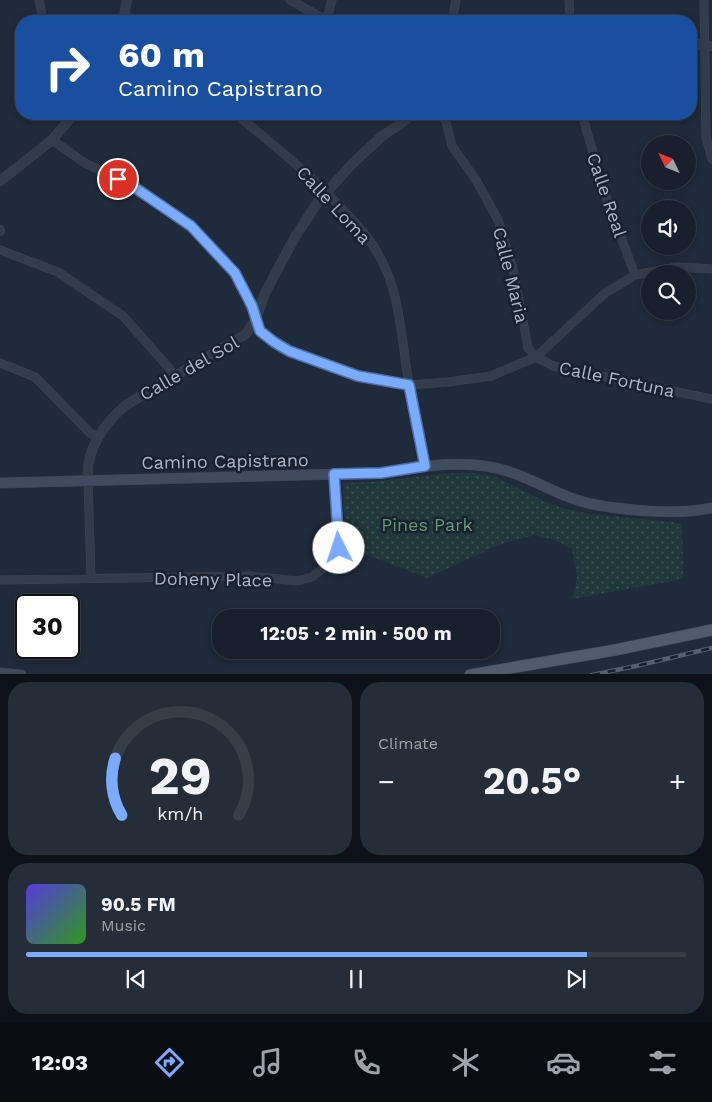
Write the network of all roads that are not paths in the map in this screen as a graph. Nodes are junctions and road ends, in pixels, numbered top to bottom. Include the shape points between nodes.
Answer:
1 (39, 0) edge
2 (127, 0) edge
3 (290, 0) edge
4 (332, 0) edge
5 (456, 0) edge
6 (570, 0) edge
7 (704, 0) edge
8 (42, 15) edge
9 (124, 15) edge
10 (317, 15) edge
11 (328, 15) edge
12 (453, 15) edge
13 (570, 15) edge
14 (708, 45) edge
15 (65, 120) edge
16 (243, 120) edge
17 (405, 120) edge
18 (446, 120) edge
19 (584, 120) edge
20 (52, 140) junction
21 (712, 159) edge
22 (0, 181) edge
23 (326, 192) junction
24 (0, 250) edge
25 (712, 269) edge
26 (636, 275) junction
27 (256, 319) junction
28 (536, 357) junction
29 (0, 363) edge
30 (173, 376) junction
31 (409, 385) junction
32 (712, 399) edge
33 (98, 437) junction
34 (425, 466) junction
35 (334, 474) junction
36 (88, 480) junction
37 (0, 483) edge
38 (712, 508) edge
39 (91, 578) junction
40 (0, 580) edge
41 (712, 630) edge
42 (0, 673) edge
43 (21, 674) edge
44 (470, 674) edge

1 - 8 street
2 - 9 street
3 - 10 street
4 - 11 street
5 - 12 street
6 - 13 street
7 - 14 street
14 - 21 street via 706,137
15 - 20 street
16 - 23 street, Calle Loma
17 - 23 street, Calle del Sol via 381,137
18 - 28 street, Calle Maria via 452,146 498,220 514,269 528,348
19 - 26 street, Calle Real via 604,191
20 - 22 street
20 - 27 street, Calle Fortuna via 85,163 134,187 191,226 235,273
23 - 27 street, Calle del Sol via 291,245 265,293
23 - 31 street, Calle Loma via 362,230 386,268 399,316
24 - 30 street via 58,272 123,316
25 - 26 street via 678,267
26 - 28 street via 604,294
27 - 30 street, Calle del Sol via 246,334
27 - 31 street, Calle Fortuna via 260,331 289,351 358,376
28 - 31 street, Calle Fortuna via 490,376
28 - 32 street, Calle Fortuna via 553,366
29 - 33 street via 34,377 90,433
30 - 33 street, Calle del Sol via 116,413
31 - 34 street, Calle Loma
33 - 36 street, Calle del Sol via 87,471
34 - 35 main road, Camino Capistrano via 381,473
34 - 38 main road, Camino Capistrano via 485,466 510,472 583,503 610,508 677,511
35 - 36 main road, Camino Capistrano
35 - 39 street, Doheny Place via 339,548 330,563 312,577 296,582 250,576
36 - 37 main road, Camino Capistrano
36 - 39 street, Calle del Sol
39 - 40 street, Doheny Place
41 - 44 main road
42 - 43 main road

